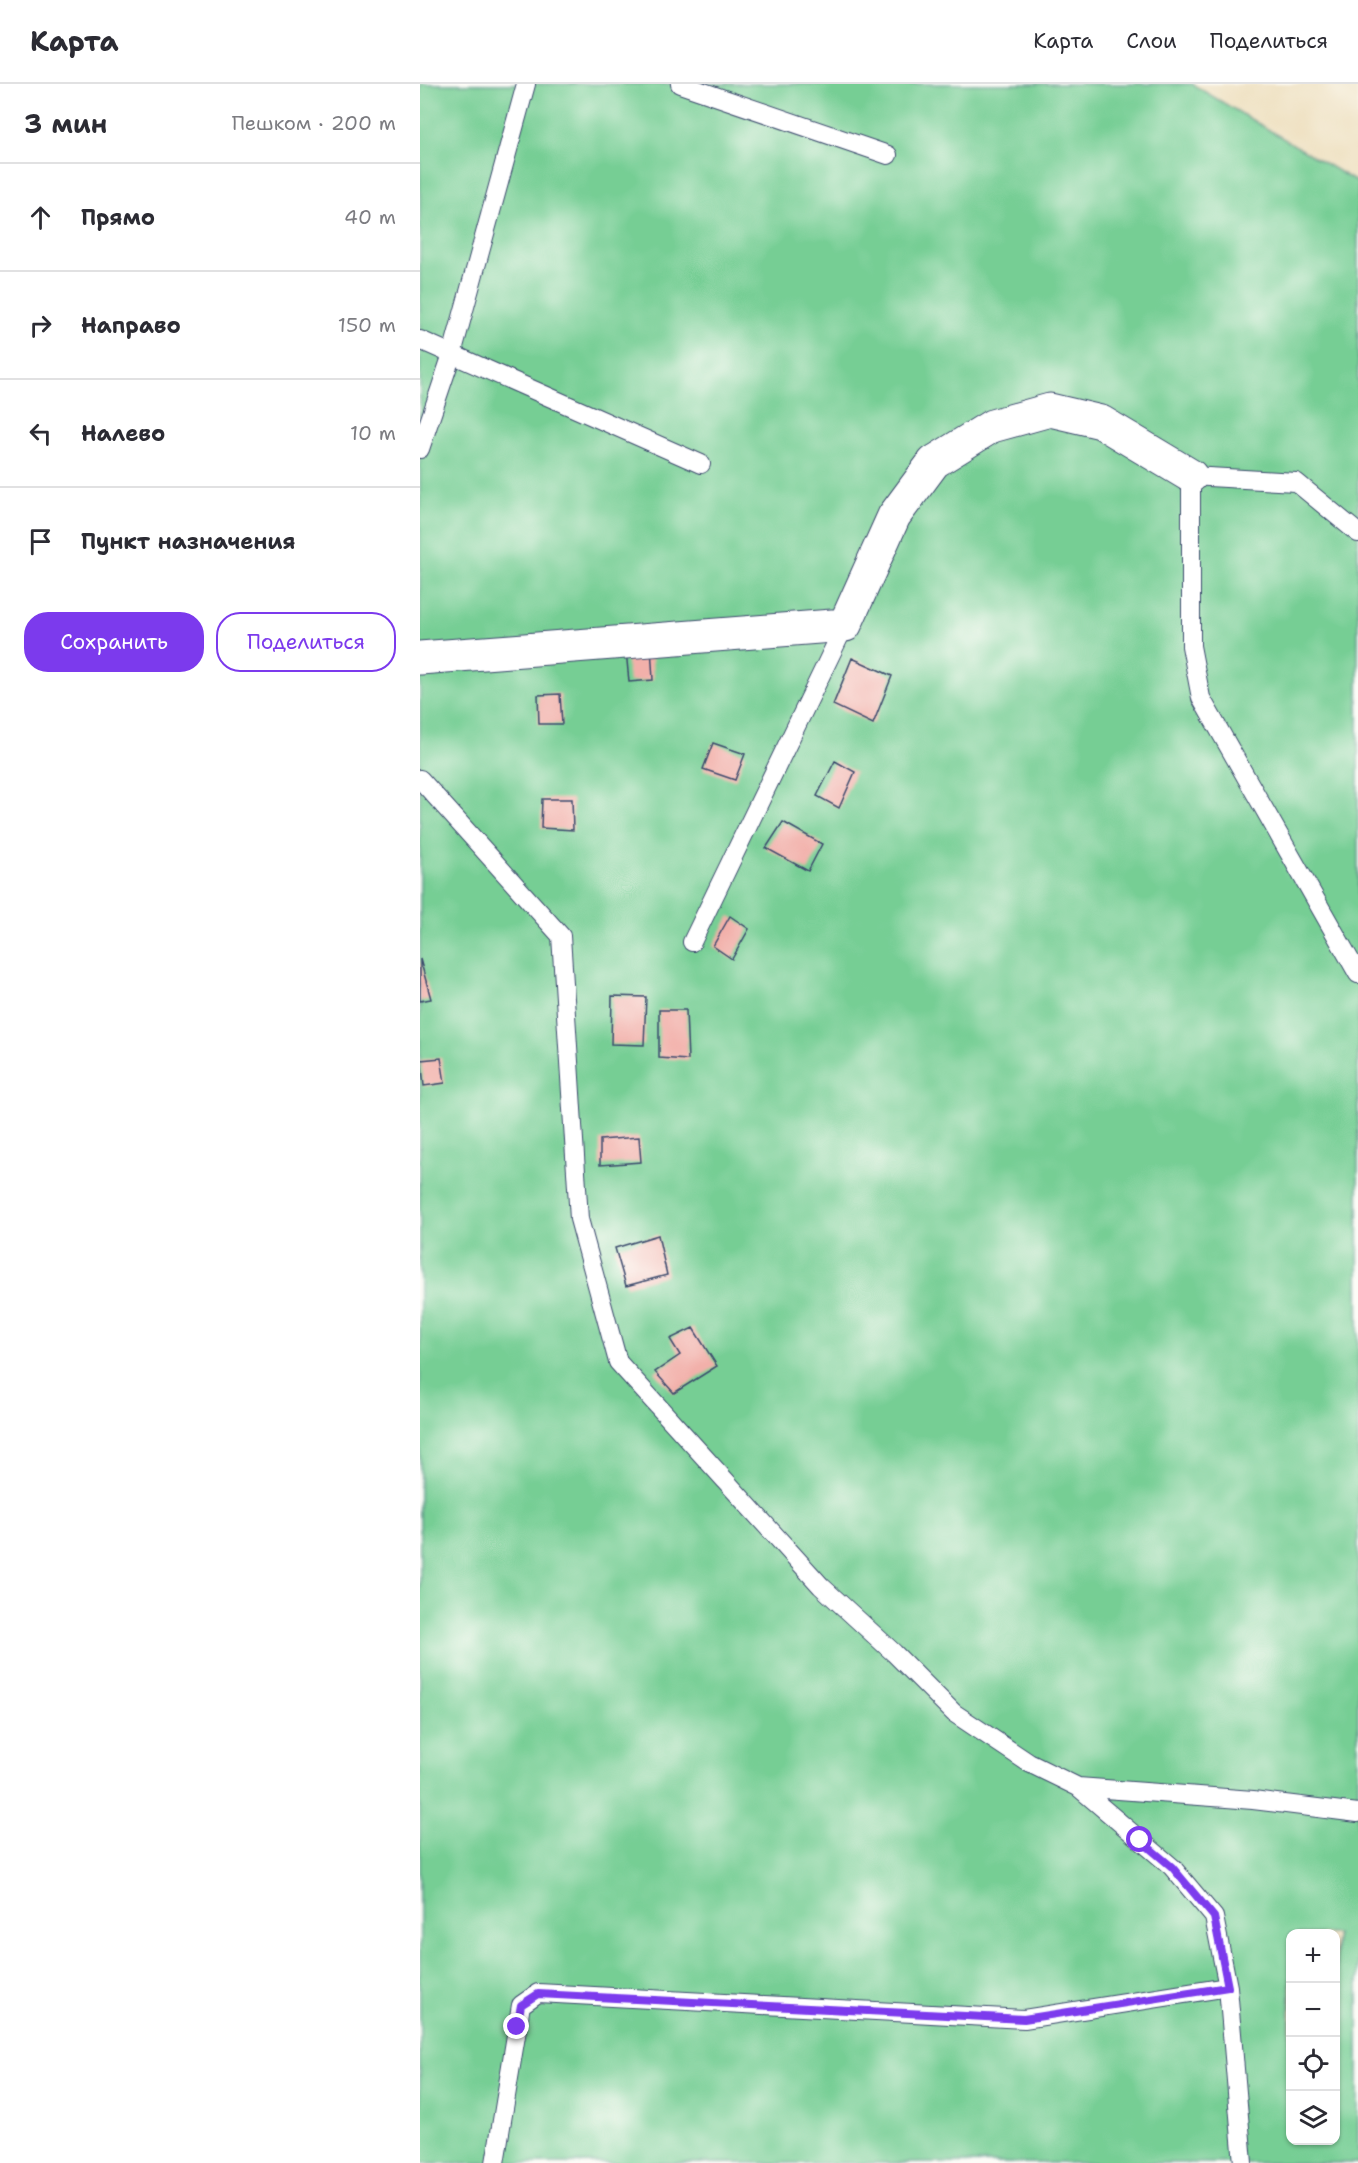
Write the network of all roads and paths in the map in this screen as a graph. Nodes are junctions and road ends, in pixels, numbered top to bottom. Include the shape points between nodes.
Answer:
1 (526, 84) edge
2 (680, 84) edge
3 (888, 155) dead end
4 (420, 340) edge
5 (452, 354) junction
6 (420, 449) edge
7 (701, 464) dead end
8 (1191, 476) junction
9 (1358, 533) edge
10 (845, 625) junction
11 (420, 658) edge
12 (420, 779) edge
13 (692, 942) dead end
14 (1358, 974) edge
15 (1078, 1787) junction
16 (1358, 1813) edge
17 (1228, 1987) junction
18 (495, 2163) edge
19 (1242, 2163) edge

1 - 5 lane
2 - 3 lane
4 - 5 lane
5 - 6 lane
5 - 7 lane
8 - 9 lane via 1296,482
8 - 10 street via 1101,422 1050,410 992,426 934,462 894,516
8 - 14 lane via 1191,646 1201,698
10 - 11 street
10 - 13 lane
12 - 15 lane via 561,936 579,1219 618,1362 821,1586 954,1713 1029,1763
15 - 16 lane via 1252,1800
15 - 17 lane via 1172,1867 1214,1917
17 - 18 lane via 1024,2019 538,1994 521,2005
17 - 19 lane

